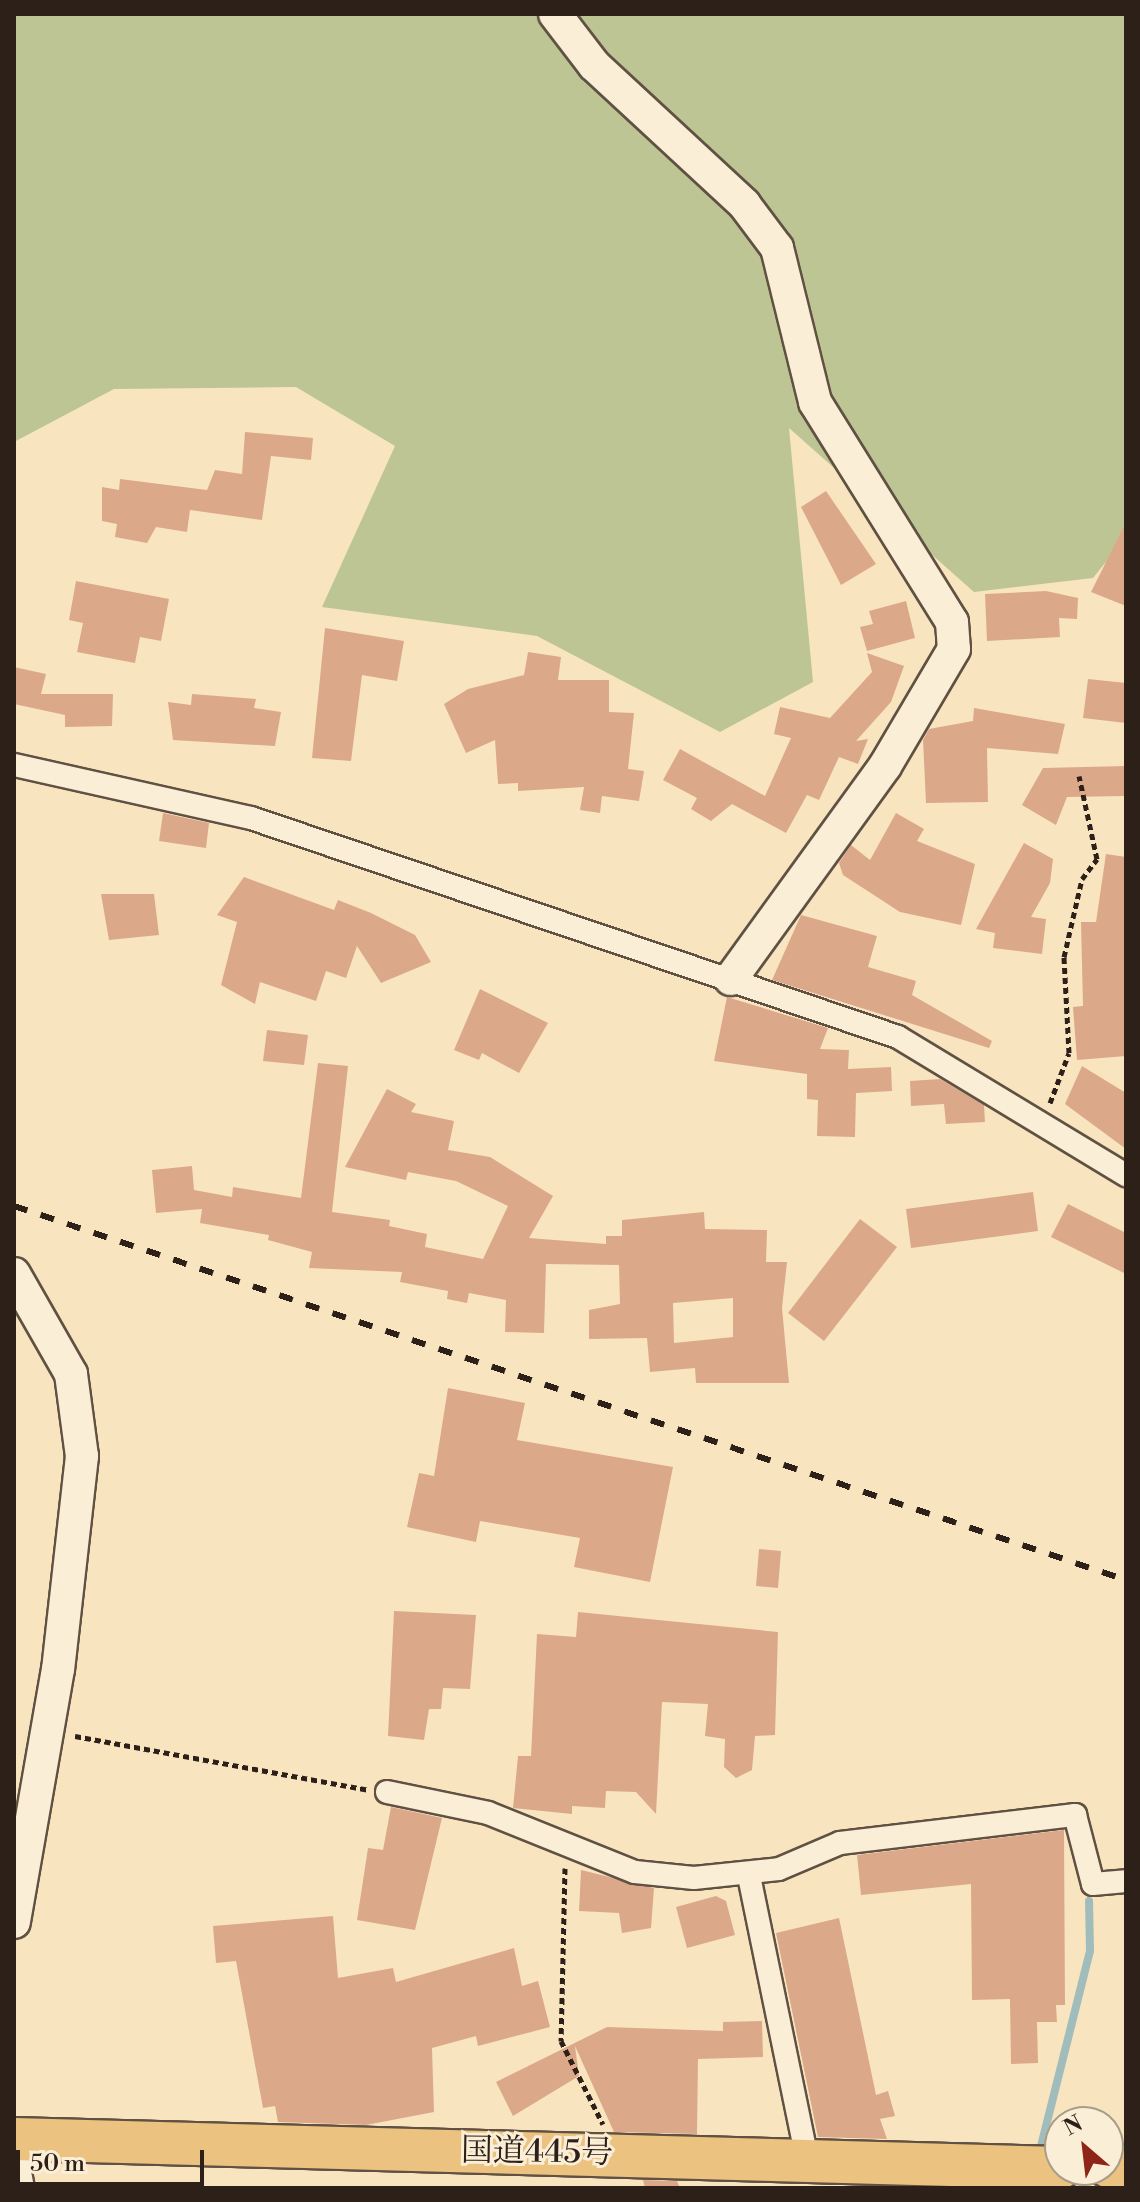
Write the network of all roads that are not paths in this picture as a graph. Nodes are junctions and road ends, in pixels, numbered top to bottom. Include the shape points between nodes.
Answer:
1 (555, 14) edge
2 (14, 765) edge
3 (731, 979) junction
4 (1126, 1175) edge
5 (14, 1274) edge
6 (387, 1792) road end
7 (749, 1876) junction
8 (1126, 1881) edge
9 (14, 1922) edge
10 (14, 2140) edge
11 (807, 2158) junction
12 (1044, 2175) edge
13 (23, 2188) edge

1 - 3 street via 594,65 744,204 777,248 815,402 952,622 954,649 885,766
2 - 3 street via 251,818
3 - 4 street via 898,1037 1044,1119
5 - 9 street via 55,1340 80,1412 78,1512
6 - 7 street via 488,1813 635,1872
7 - 8 street via 840,1843 1075,1815 1093,1884
7 - 11 street
10 - 11 highway, 国道445号
10 - 13 street
11 - 12 highway, 国道445号

